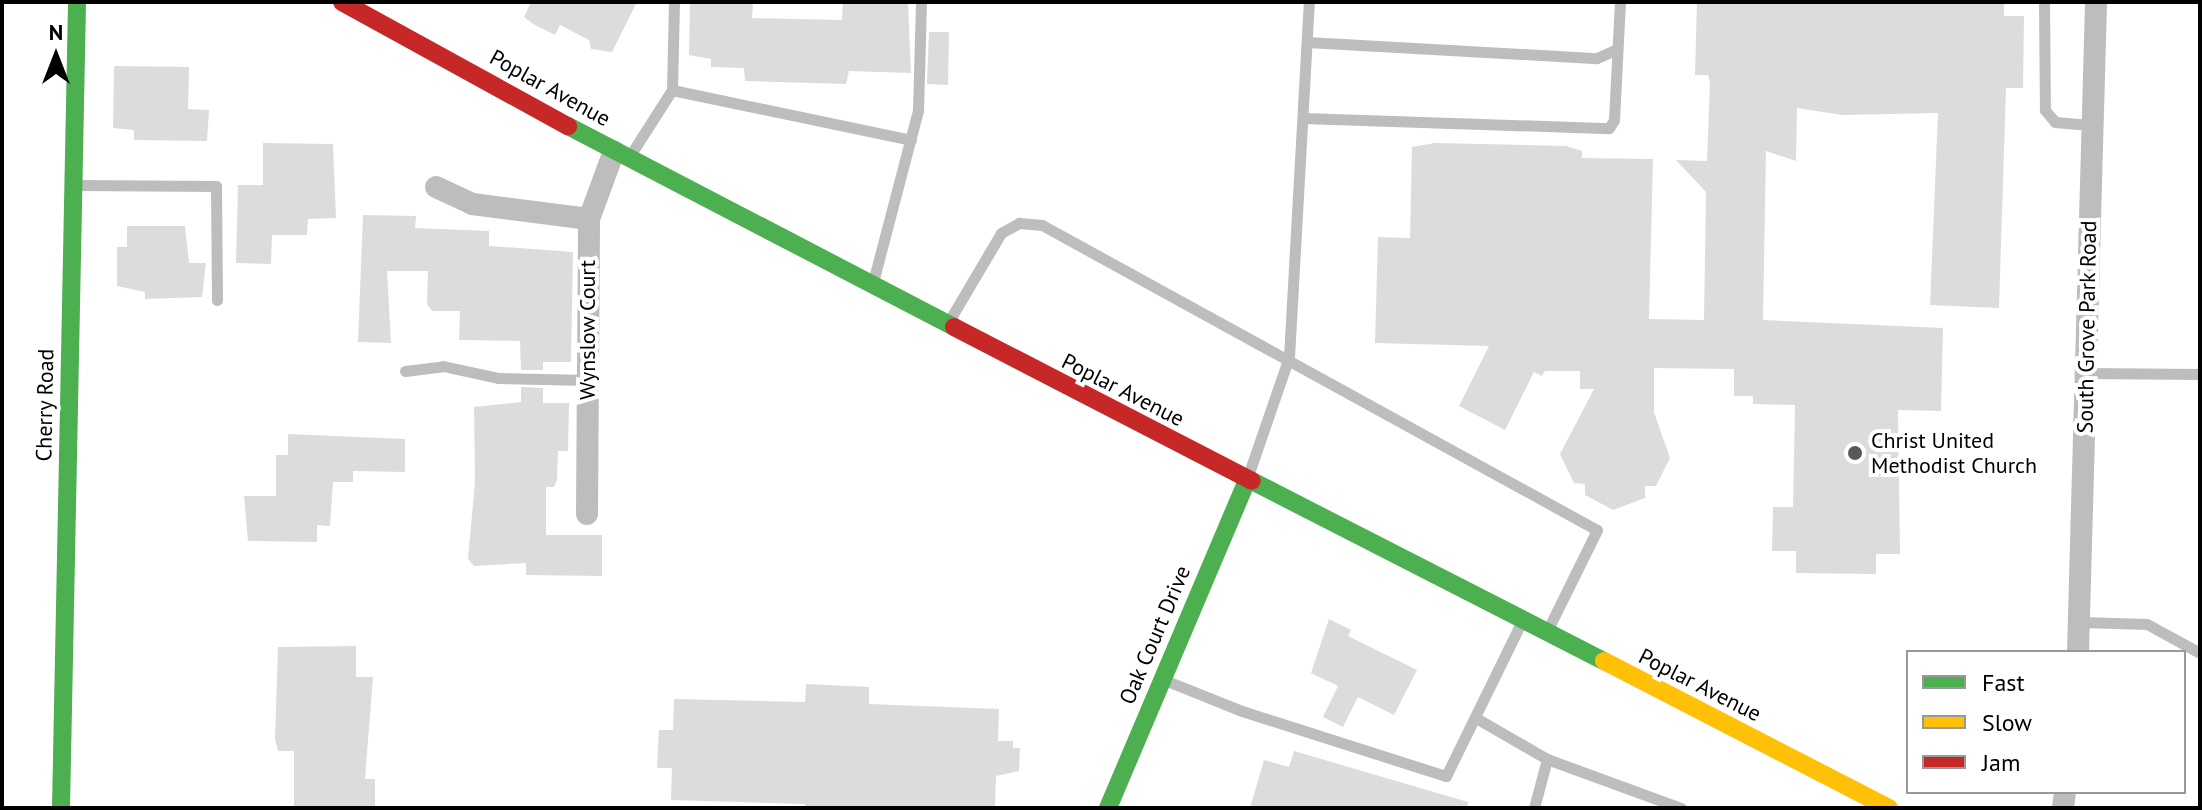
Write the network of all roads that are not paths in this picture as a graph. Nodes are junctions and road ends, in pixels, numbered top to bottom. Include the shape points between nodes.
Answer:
1 (77, 2) edge
2 (342, 2) edge
3 (674, 2) edge
4 (921, 2) edge
5 (1309, 2) edge
6 (1620, 2) edge
7 (2044, 2) edge
8 (2096, 2) edge
9 (1307, 42) junction
10 (1617, 49) junction
11 (672, 90) junction
12 (1303, 118) junction
13 (2092, 125) junction
14 (911, 140) junction
15 (621, 154) junction
16 (74, 185) junction
17 (436, 187) dead end
18 (589, 219) junction
19 (872, 286) junction
20 (217, 300) dead end
21 (946, 325) junction
22 (1289, 357) junction
23 (405, 371) dead end
24 (2085, 373) junction
25 (2200, 374) edge
26 (588, 380) junction
27 (1247, 481) junction
28 (587, 514) dead end
29 (1522, 621) junction
30 (2081, 622) junction
31 (1546, 633) junction
32 (2078, 650) edge
33 (2200, 653) edge
34 (1162, 679) junction
35 (1476, 718) junction
36 (1547, 759) junction
37 (61, 808) edge
38 (1108, 808) edge
39 (1534, 808) edge
40 (1681, 808) edge
41 (1889, 808) edge

1 - 16 main road, Cherry Road
2 - 15 main road, Poplar Avenue
3 - 11 lane
4 - 14 lane via 918,110
5 - 9 lane
6 - 10 lane
7 - 13 lane via 2045,110 2055,122
8 - 13 street, South Grove Park Road
9 - 10 lane via 1597,58
9 - 12 lane
10 - 12 lane via 1614,120 1609,128
11 - 14 lane
11 - 15 lane
12 - 22 lane
13 - 24 street, South Grove Park Road
14 - 19 lane
15 - 18 street, Wynslow Court
15 - 19 main road, Poplar Avenue
16 - 20 lane via 216,186
16 - 37 main road, Cherry Road
17 - 18 street via 480,206
18 - 26 street, Wynslow Court
19 - 21 main road, Poplar Avenue
21 - 22 lane via 1001,233 1019,223 1042,225
21 - 27 main road, Poplar Avenue
22 - 27 lane
22 - 31 lane via 1597,530
23 - 26 lane via 443,366 498,378
24 - 25 lane
24 - 30 street, South Grove Park Road
26 - 28 street, Wynslow Court
27 - 29 main road, Poplar Avenue
27 - 34 main road, Oak Court Drive
29 - 31 main road, Poplar Avenue
29 - 35 lane
30 - 32 street, South Grove Park Road
30 - 33 lane via 2147,624
31 - 41 main road, Poplar Avenue
34 - 35 lane via 1224,705 1446,776
34 - 38 main road, Oak Court Drive
35 - 36 lane
36 - 39 lane
36 - 40 lane

